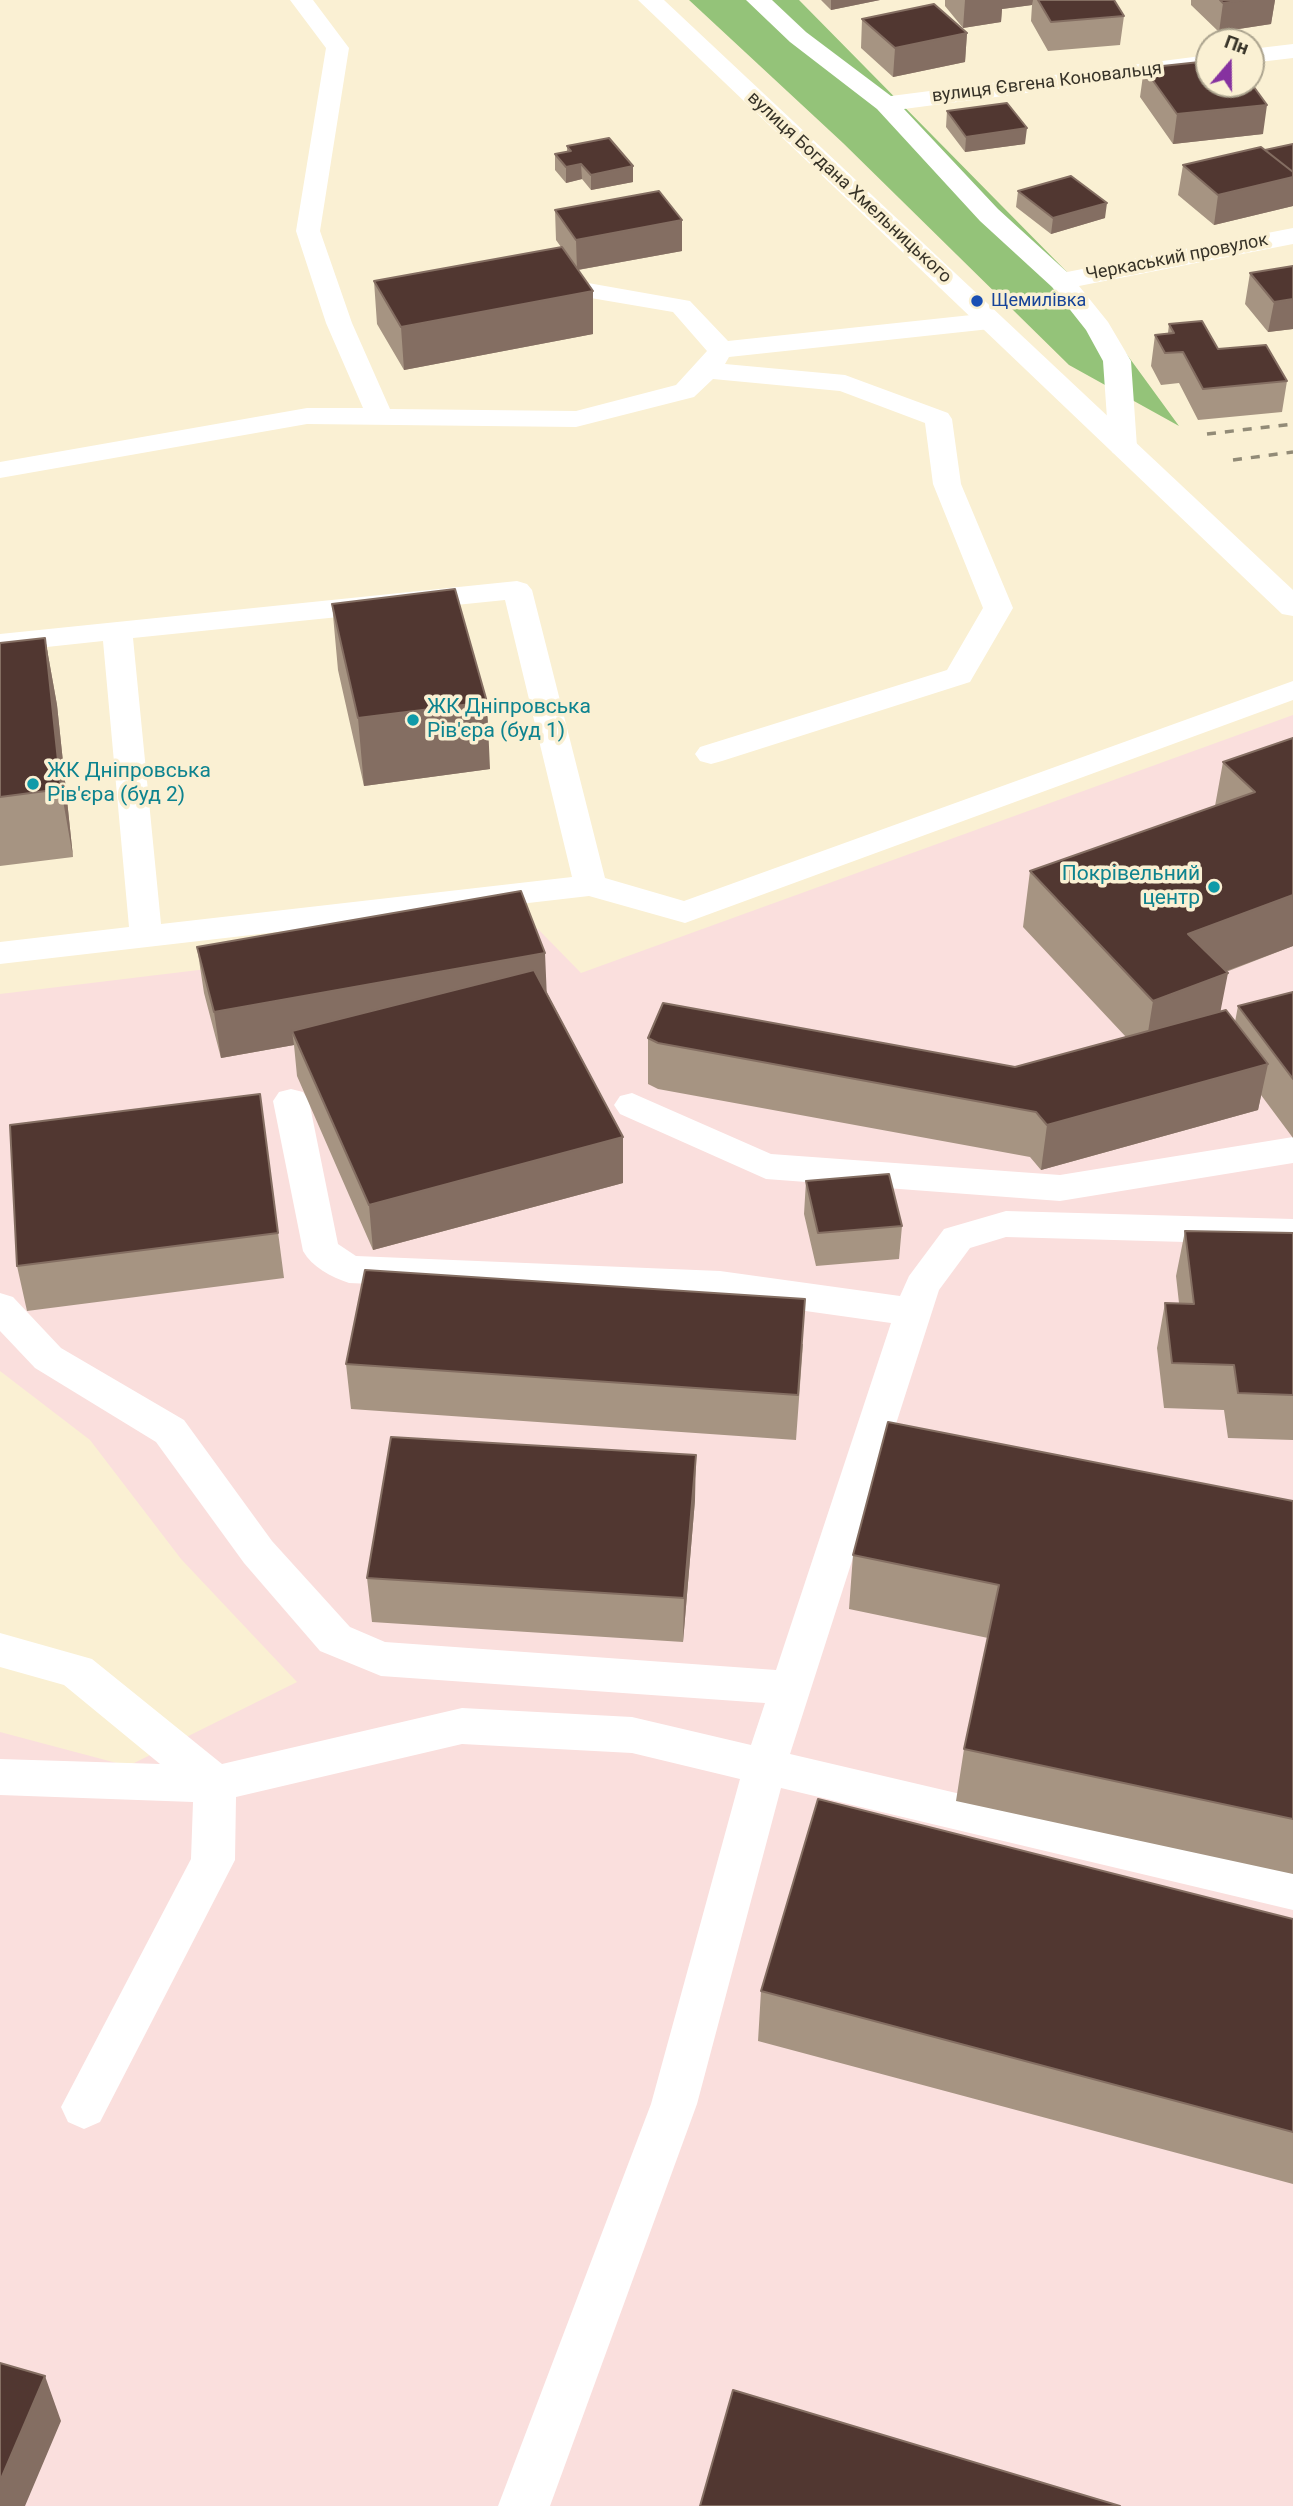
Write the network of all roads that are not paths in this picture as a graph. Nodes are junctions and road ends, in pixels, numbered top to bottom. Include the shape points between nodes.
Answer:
1 (301, 0) edge
2 (650, 0) edge
3 (758, 0) edge
4 (1293, 51) edge
5 (1265, 54) edge
6 (1195, 64) edge
7 (886, 104) junction
8 (1293, 236) edge
9 (1061, 281) junction
10 (589, 291) edge
11 (989, 321) junction
12 (714, 360) junction
13 (381, 418) junction
14 (1123, 447) junction
15 (0, 470) edge
16 (1293, 607) edge
17 (117, 631) junction
18 (0, 643) edge
19 (1293, 690) edge
20 (711, 754) dead end
21 (590, 885) junction
22 (146, 936) junction
23 (0, 953) edge
24 (291, 1101) dead end
25 (632, 1105) dead end
26 (1293, 1150) edge
27 (1293, 1231) edge
28 (0, 1307) edge
29 (914, 1312) junction
30 (877, 1423) junction
31 (918, 1432) edge
32 (0, 1650) edge
33 (791, 1688) junction
34 (765, 1767) junction
35 (0, 1777) edge
36 (215, 1784) junction
37 (1293, 1891) edge
38 (83, 2106) dead end
39 (524, 2506) edge

1 - 13 lane via 338,48 308,231 339,323
2 - 11 street, вулиця Богдана Хмельницького
3 - 7 street
4 - 5 street
6 - 7 street, вулиця Євгена Коновальця
7 - 9 street via 989,215
8 - 9 street, Черкаський провулок
9 - 14 street via 1117,361
10 - 12 lane via 681,306
11 - 12 lane
11 - 14 street, вулиця Богдана Хмельницького
12 - 13 lane via 685,391 576,419
12 - 20 lane via 845,383 938,419 947,484 998,608 959,676
13 - 15 lane via 307,416
14 - 16 street, вулиця Богдана Хмельницького
17 - 18 lane
17 - 21 lane via 517,590
17 - 22 lane
19 - 21 lane via 685,912
21 - 22 lane
22 - 23 lane
24 - 29 lane via 321,1251 349,1269 720,1285
25 - 26 lane via 766,1166 1060,1188
27 - 29 lane via 1006,1224 957,1238 922,1286
28 - 33 lane via 48,1358 170,1431 258,1552 335,1639 381,1659
29 - 30 lane
30 - 31 lane
30 - 33 lane
32 - 36 lane via 77,1671
33 - 34 lane
34 - 36 lane via 632,1735 462,1726
34 - 37 lane
34 - 39 lane via 674,2104
35 - 36 lane
36 - 38 lane via 213,1860

